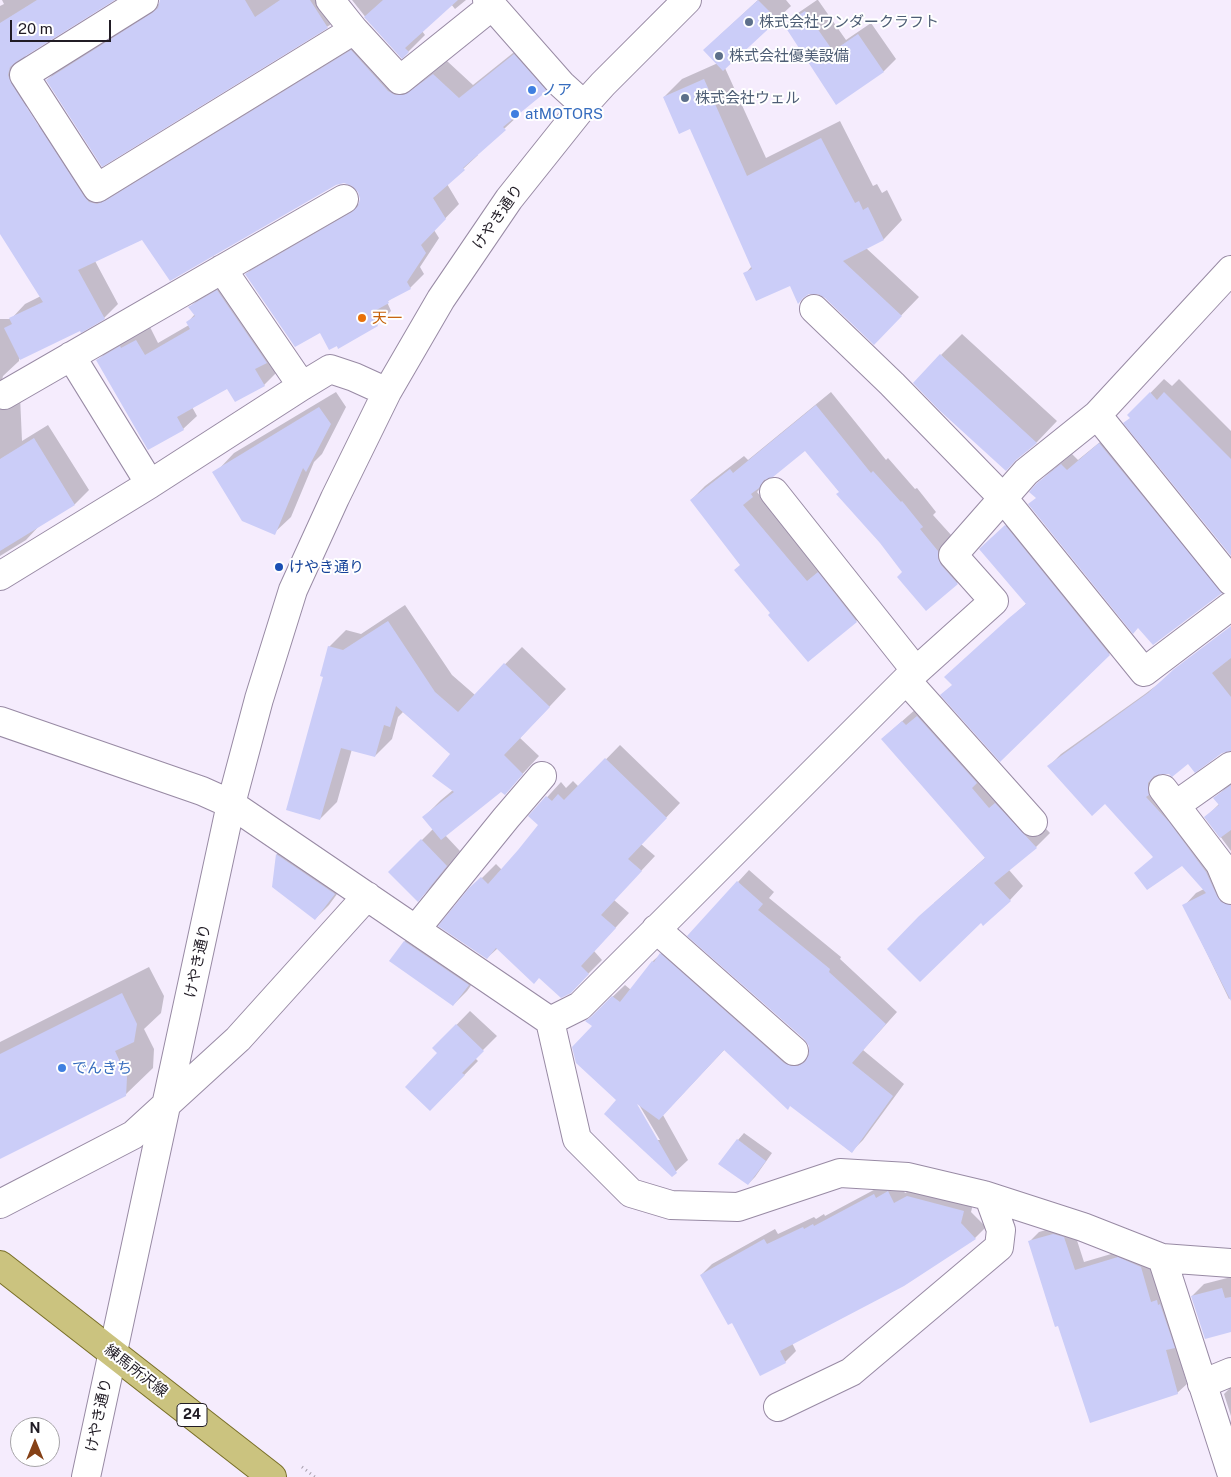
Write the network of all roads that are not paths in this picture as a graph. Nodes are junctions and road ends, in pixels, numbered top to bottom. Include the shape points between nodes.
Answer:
1 (144, 0) edge
2 (330, 0) edge
3 (687, 0) edge
4 (489, 3) edge
5 (354, 30) junction
6 (584, 105) junction
7 (344, 199) dead end
8 (222, 269) junction
9 (1231, 270) edge
10 (814, 309) dead end
11 (71, 356) junction
12 (302, 386) junction
13 (387, 392) junction
14 (4, 395) dead end
15 (1097, 415) junction
16 (150, 484) junction
17 (774, 492) dead end
18 (1003, 498) junction
19 (0, 576) edge
20 (1231, 581) edge
21 (1231, 606) edge
22 (911, 675) junction
23 (0, 721) edge
24 (1231, 766) edge
25 (542, 776) dead end
26 (231, 804) junction
27 (1033, 822) dead end
28 (1231, 890) edge
29 (367, 896) junction
30 (416, 930) junction
31 (656, 930) junction
32 (550, 1021) junction
33 (794, 1051) dead end
34 (166, 1106) junction
35 (989, 1197) junction
36 (0, 1204) edge
37 (1162, 1258) junction
38 (1231, 1263) edge
39 (0, 1265) edge
40 (113, 1353) junction
41 (1231, 1372) edge
42 (1202, 1384) junction
43 (778, 1407) dead end
44 (1231, 1472) edge
45 (86, 1477) edge
46 (272, 1477) edge

1 - 5 street via 24,75 97,188
2 - 5 street
3 - 6 street, けやき通り
4 - 5 street via 400,80
4 - 6 street via 561,84
6 - 13 street, けやき通り via 504,206 441,299
7 - 8 street
8 - 11 street
8 - 12 street
9 - 15 street
10 - 18 street
11 - 14 street
11 - 16 street
12 - 13 street via 330,369
12 - 16 street
13 - 26 street, けやき通り via 293,590
15 - 18 street via 1026,472
15 - 20 street
16 - 19 street
17 - 22 street
18 - 21 street via 1144,672
18 - 22 street via 953,555 994,601
22 - 27 street
22 - 31 street
23 - 26 street
24 - 28 street via 1170,797 1220,864
25 - 30 street
26 - 29 street
26 - 34 street, けやき通り
29 - 30 street
29 - 34 street via 238,1039
30 - 32 street
31 - 32 street via 580,1006
31 - 33 street
32 - 35 street via 577,1139 632,1193 671,1205 738,1207 840,1173 908,1177
34 - 36 street via 133,1135
34 - 40 street, けやき通り
35 - 37 street via 1083,1227
35 - 43 street via 1000,1230 999,1247 852,1372
37 - 38 street
37 - 42 street
39 - 40 main road, 練馬所沢線 / 24
40 - 45 street, けやき通り
40 - 46 main road, 練馬所沢線 / 24
41 - 42 street
42 - 44 street

